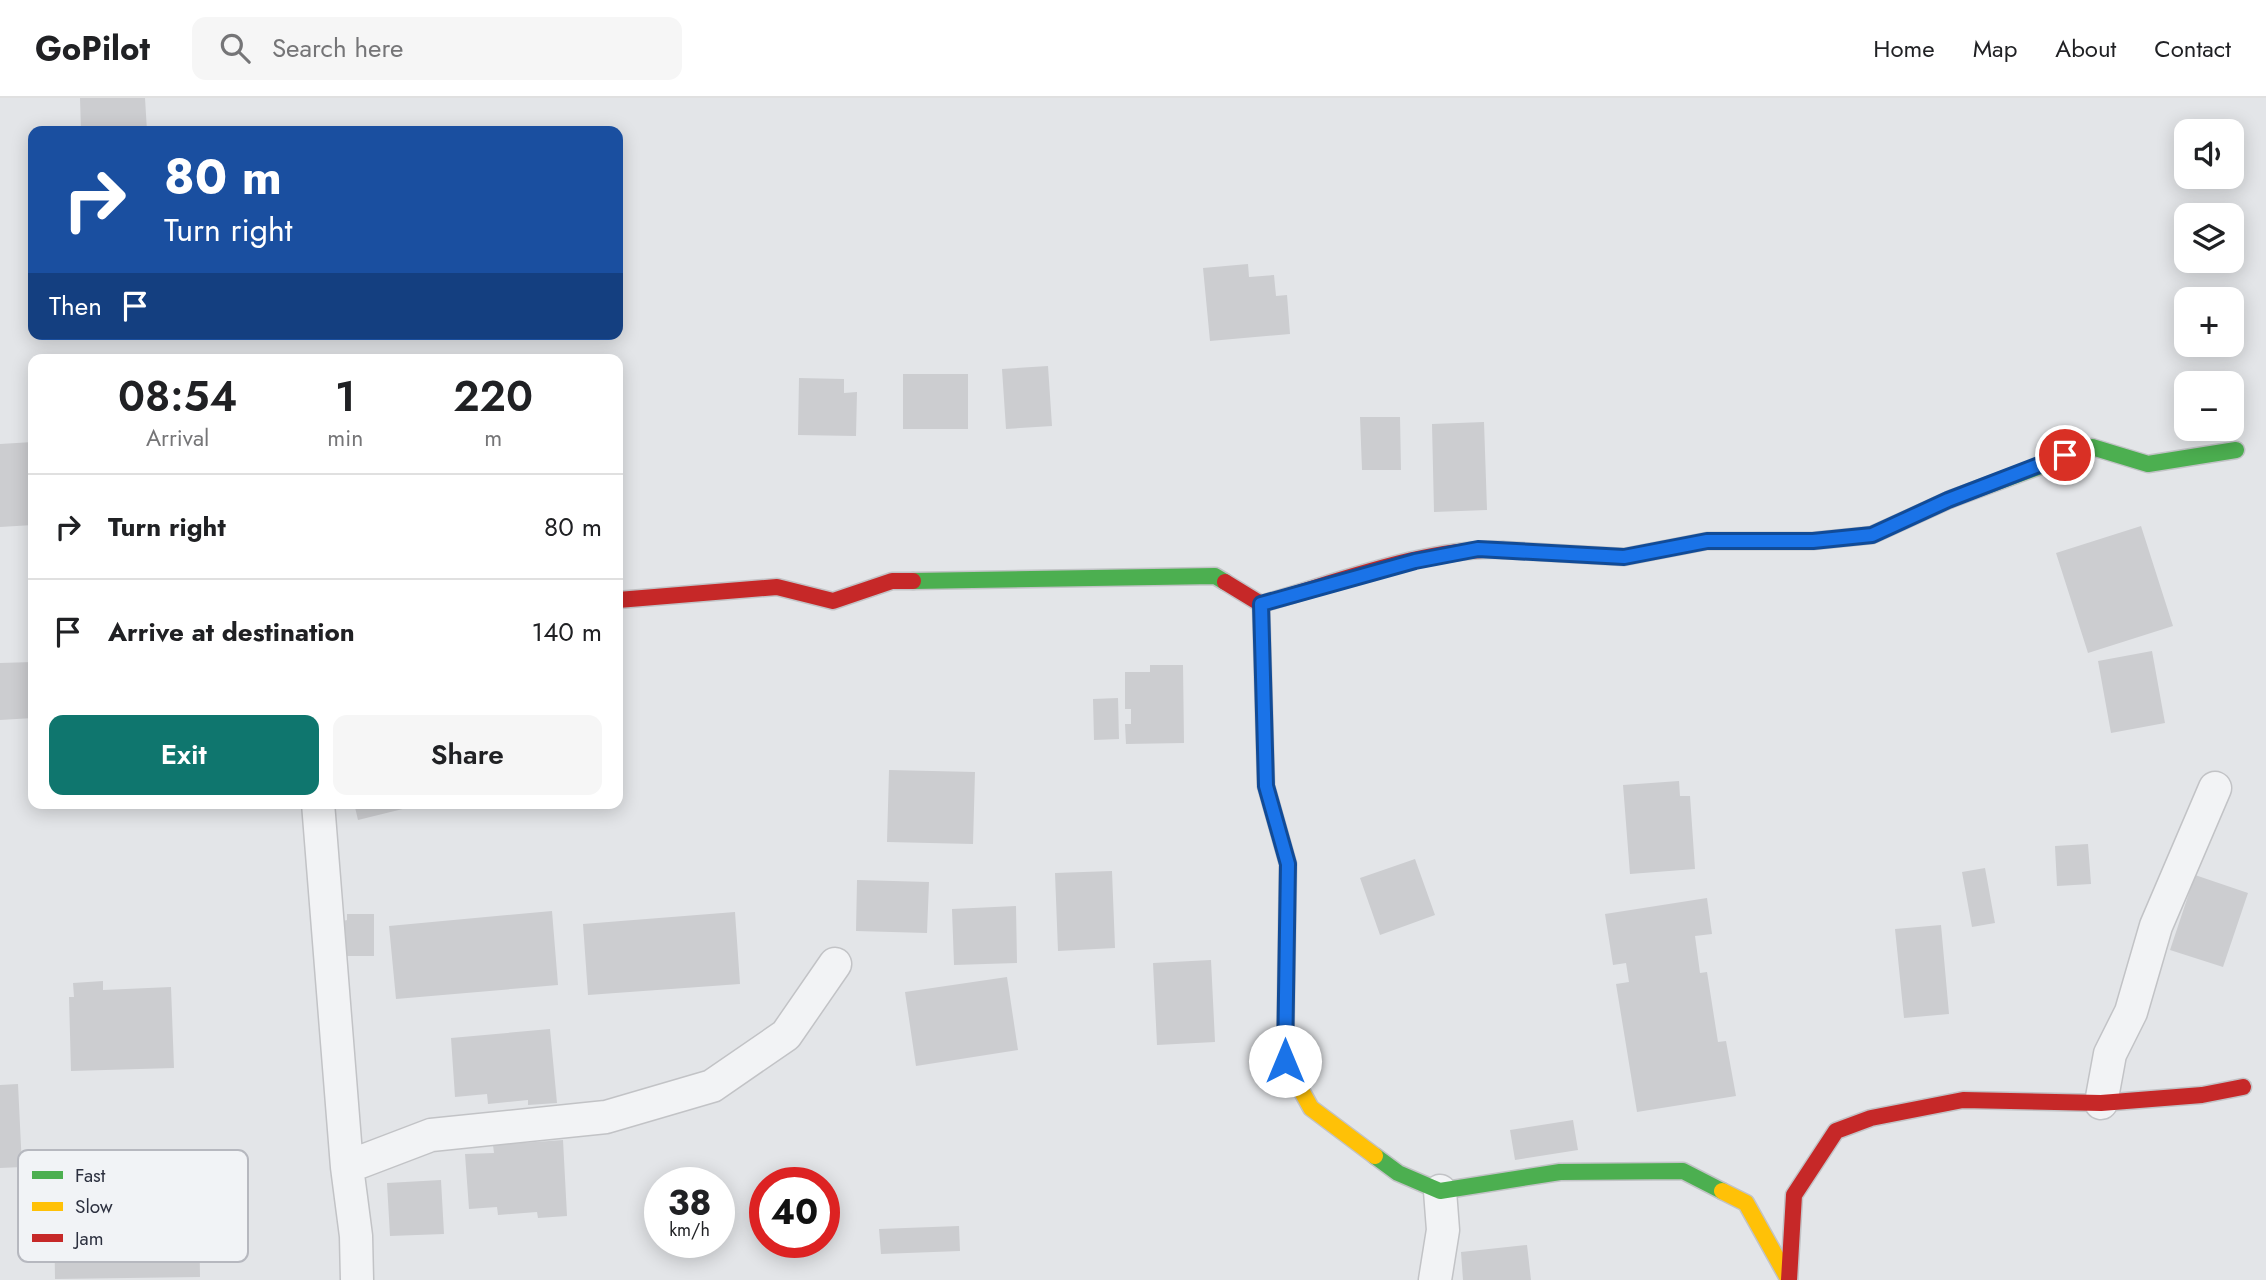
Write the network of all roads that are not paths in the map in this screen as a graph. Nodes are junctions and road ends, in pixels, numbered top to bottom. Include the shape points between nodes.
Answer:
1 (2236, 450) dead end
2 (623, 600) edge
3 (1261, 604) junction
4 (2214, 788) dead end
5 (317, 809) edge
6 (835, 964) dead end
7 (2243, 1087) dead end
8 (2101, 1103) junction
9 (347, 1167) junction
10 (1440, 1191) junction
11 (357, 1280) edge
12 (1435, 1280) edge

1 - 3 street via 2148,464 2092,447 1948,500 1872,535 1813,541 1707,541 1624,557 1478,549 1415,561
2 - 3 street via 777,587 833,601 892,581 1215,576
3 - 10 street via 1266,786 1288,864 1285,1061 1311,1108 1398,1172
4 - 8 street via 2156,926 2131,1012 2110,1054
5 - 9 street
6 - 9 street via 786,1035 712,1086 606,1117 431,1135
7 - 8 street
8 - 10 street via 1963,1100 1871,1118 1836,1131 1794,1195 1789,1280 1746,1203 1683,1171 1560,1172
9 - 11 street
10 - 12 street via 1443,1230

